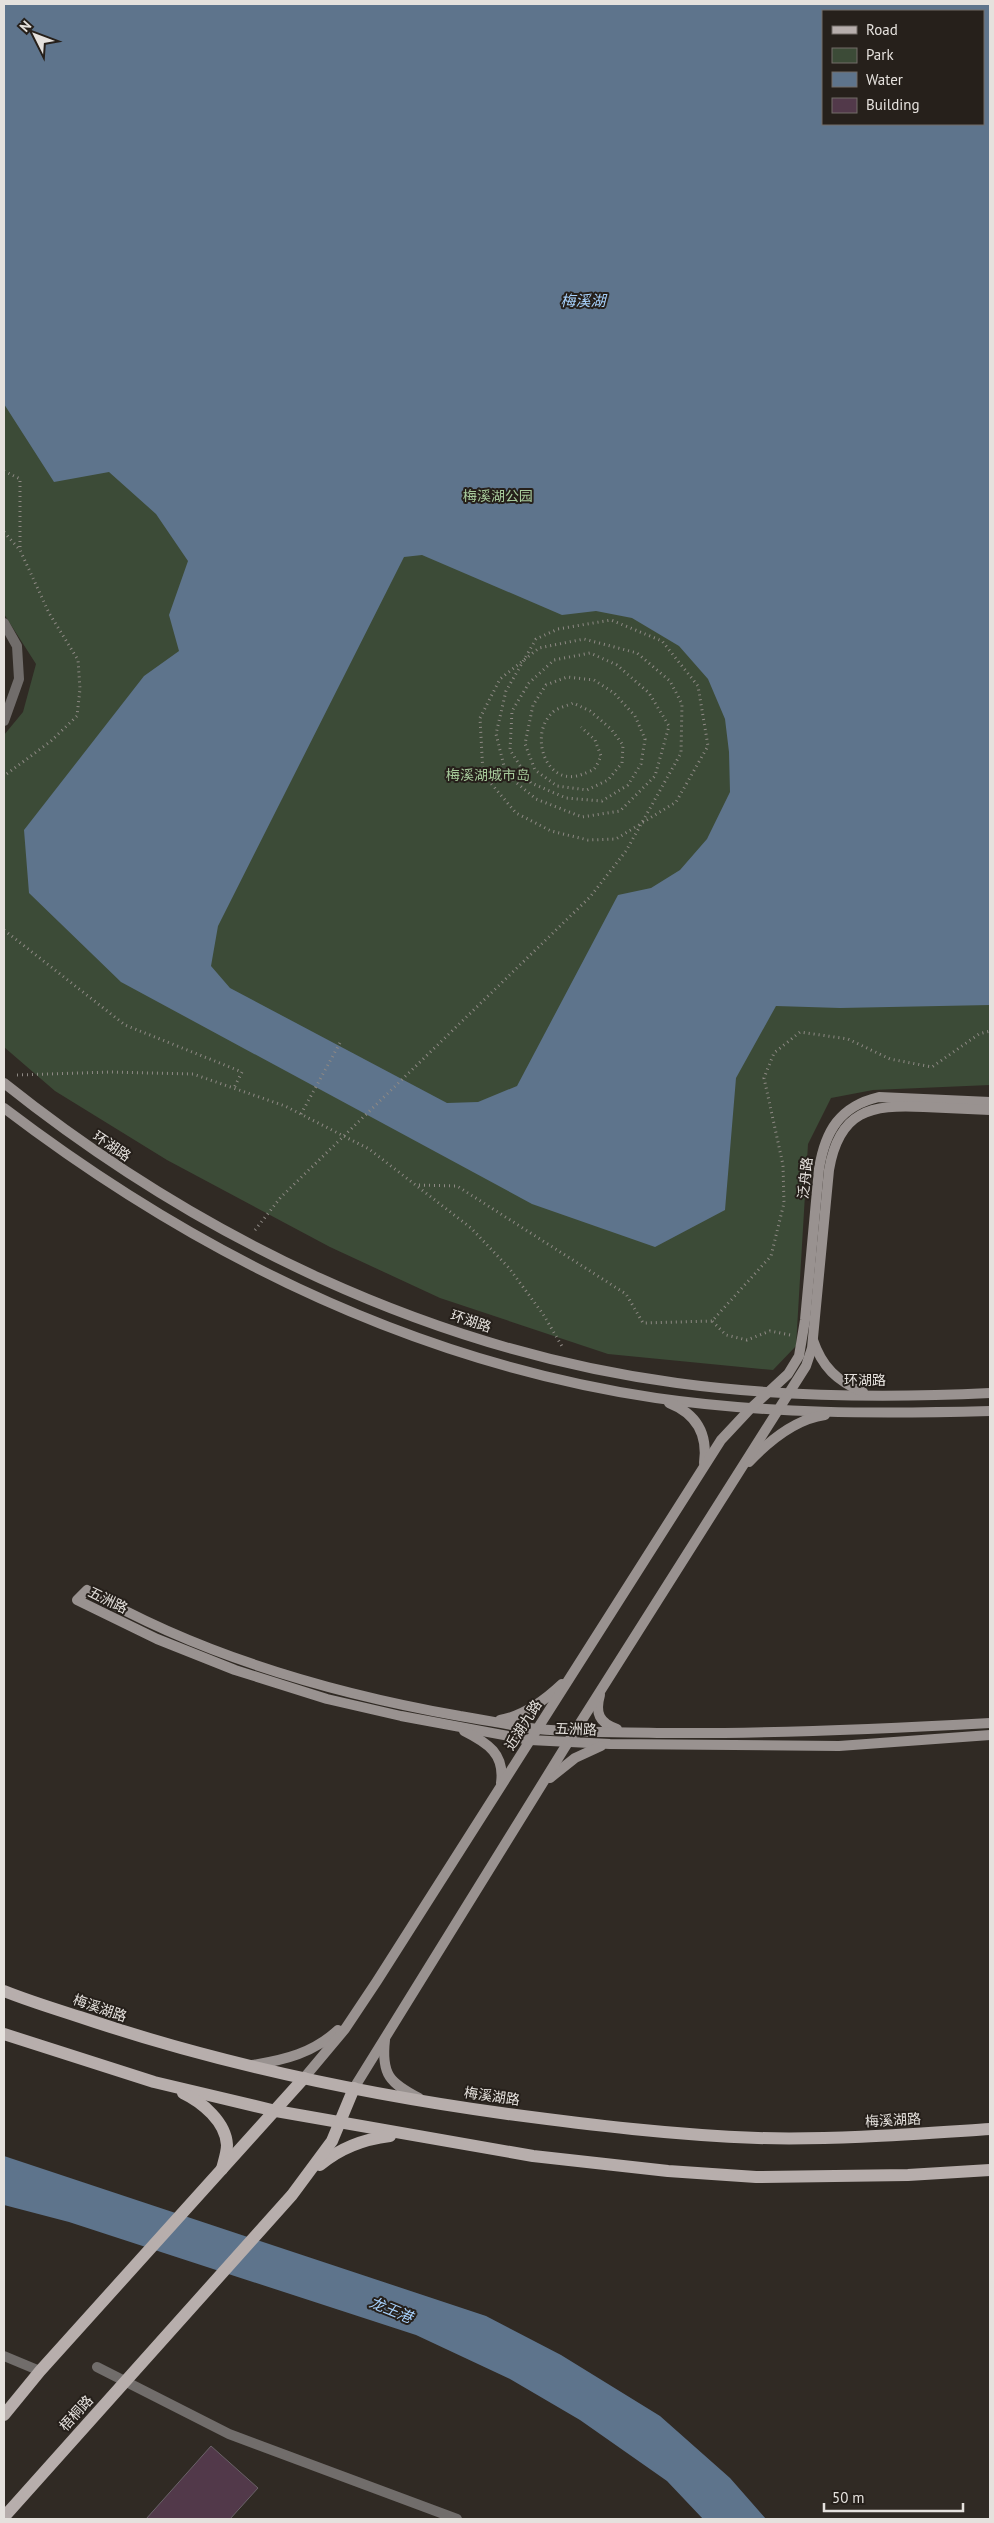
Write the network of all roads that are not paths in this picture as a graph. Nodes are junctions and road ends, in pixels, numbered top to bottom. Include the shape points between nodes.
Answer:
1 (4, 623) edge
2 (4, 721) edge
3 (4, 1083) edge
4 (990, 1102) edge
5 (4, 1108) edge
6 (990, 1110) edge
7 (812, 1338) junction
8 (799, 1356) junction
9 (747, 1391) junction
10 (770, 1392) junction
11 (790, 1393) junction
12 (990, 1393) edge
13 (869, 1394) junction
14 (656, 1398) junction
15 (750, 1408) junction
16 (779, 1409) junction
17 (843, 1412) junction
18 (990, 1412) edge
19 (704, 1466) junction
20 (734, 1480) junction
21 (572, 1675) junction
22 (602, 1688) junction
23 (492, 1721) junction
24 (990, 1723) edge
25 (451, 1726) junction
26 (537, 1729) junction
27 (575, 1731) junction
28 (625, 1732) junction
29 (990, 1735) edge
30 (530, 1740) junction
31 (567, 1743) junction
32 (610, 1744) junction
33 (500, 1787) junction
34 (537, 1791) junction
35 (4, 1991) edge
36 (354, 2016) junction
37 (4, 2034) edge
38 (385, 2036) junction
39 (246, 2066) junction
40 (304, 2078) junction
41 (166, 2084) junction
42 (354, 2088) junction
43 (424, 2101) junction
44 (276, 2111) junction
45 (341, 2123) junction
46 (990, 2128) edge
47 (402, 2134) junction
48 (222, 2169) junction
49 (990, 2170) edge
50 (307, 2177) junction
51 (4, 2356) edge
52 (97, 2367) dead end
53 (40, 2371) junction
54 (4, 2415) edge
55 (4, 2517) edge
56 (457, 2519) edge

1 - 2 street via 17,646 19,679
3 - 9 main road, 环湖路 via 66,1132 171,1201 245,1243 365,1298 468,1335 573,1364 668,1382
4 - 8 main road, 泛舟路 via 880,1097 865,1100 838,1120 823,1145 820,1158 806,1320
5 - 14 main road via 56,1147 162,1217 255,1269 308,1294 358,1316 500,1364 564,1381
6 - 7 main road, 泛舟路 via 876,1108 854,1118 846,1127 832,1151
7 - 11 main road, 泛舟路 via 806,1366
7 - 13 main road via 823,1364 833,1375 846,1385
8 - 9 main road via 780,1376
8 - 10 main road, 泛舟路 via 788,1374
9 - 10 main road, 环湖路
10 - 11 main road, 环湖路
10 - 15 main road, 近湖九路
11 - 13 main road, 环湖路
11 - 16 main road
12 - 13 main road, 环湖路
14 - 15 main road
14 - 19 main road via 679,1407 703,1432 707,1447
15 - 16 main road
15 - 19 main road, 近湖九路 via 721,1440
16 - 17 main road
16 - 20 main road
17 - 18 main road
17 - 20 main road via 796,1424 774,1439
19 - 21 main road, 近湖九路
20 - 22 main road
21 - 23 main road via 530,1709 511,1718
21 - 26 main road, 近湖九路
22 - 27 main road
22 - 28 main road via 597,1713 601,1721
23 - 25 main road, 五洲路 via 403,1706 330,1688 173,1634 128,1614 87,1590 77,1600 235,1670 326,1699
23 - 26 main road, 五洲路
24 - 28 main road, 五洲路 via 837,1732
25 - 30 main road, 五洲路
25 - 33 main road via 488,1746 498,1757 503,1769
26 - 27 main road, 五洲路
26 - 30 main road, 近湖九路
27 - 28 main road, 五洲路
27 - 31 main road
29 - 32 main road, 五洲路 via 839,1746
30 - 31 main road, 五洲路
30 - 33 main road, 近湖九路
31 - 32 main road, 五洲路
31 - 34 main road
32 - 34 main road via 575,1758
33 - 36 main road, 近湖九路
34 - 38 main road
35 - 39 main road, 梅溪湖路 via 135,2036
36 - 39 main road via 330,2038 304,2054
36 - 40 main road, 近湖九路
37 - 41 main road
38 - 42 main road
38 - 43 main road via 383,2058 388,2076 400,2088
39 - 40 main road, 梅溪湖路
40 - 42 main road, 梅溪湖路
40 - 44 main road
41 - 44 main road
41 - 48 main road via 193,2098 222,2128 227,2146
42 - 43 main road, 梅溪湖路
42 - 45 main road
43 - 46 main road, 梅溪湖路 via 568,2122 751,2138 883,2136
44 - 45 main road
44 - 48 main road
45 - 47 main road
45 - 50 main road
47 - 49 main road via 533,2156 756,2177 908,2175
47 - 50 main road via 352,2145
48 - 53 main road
50 - 55 main road, 梧桐路
51 - 53 street
52 - 56 street via 229,2434
53 - 54 main road

